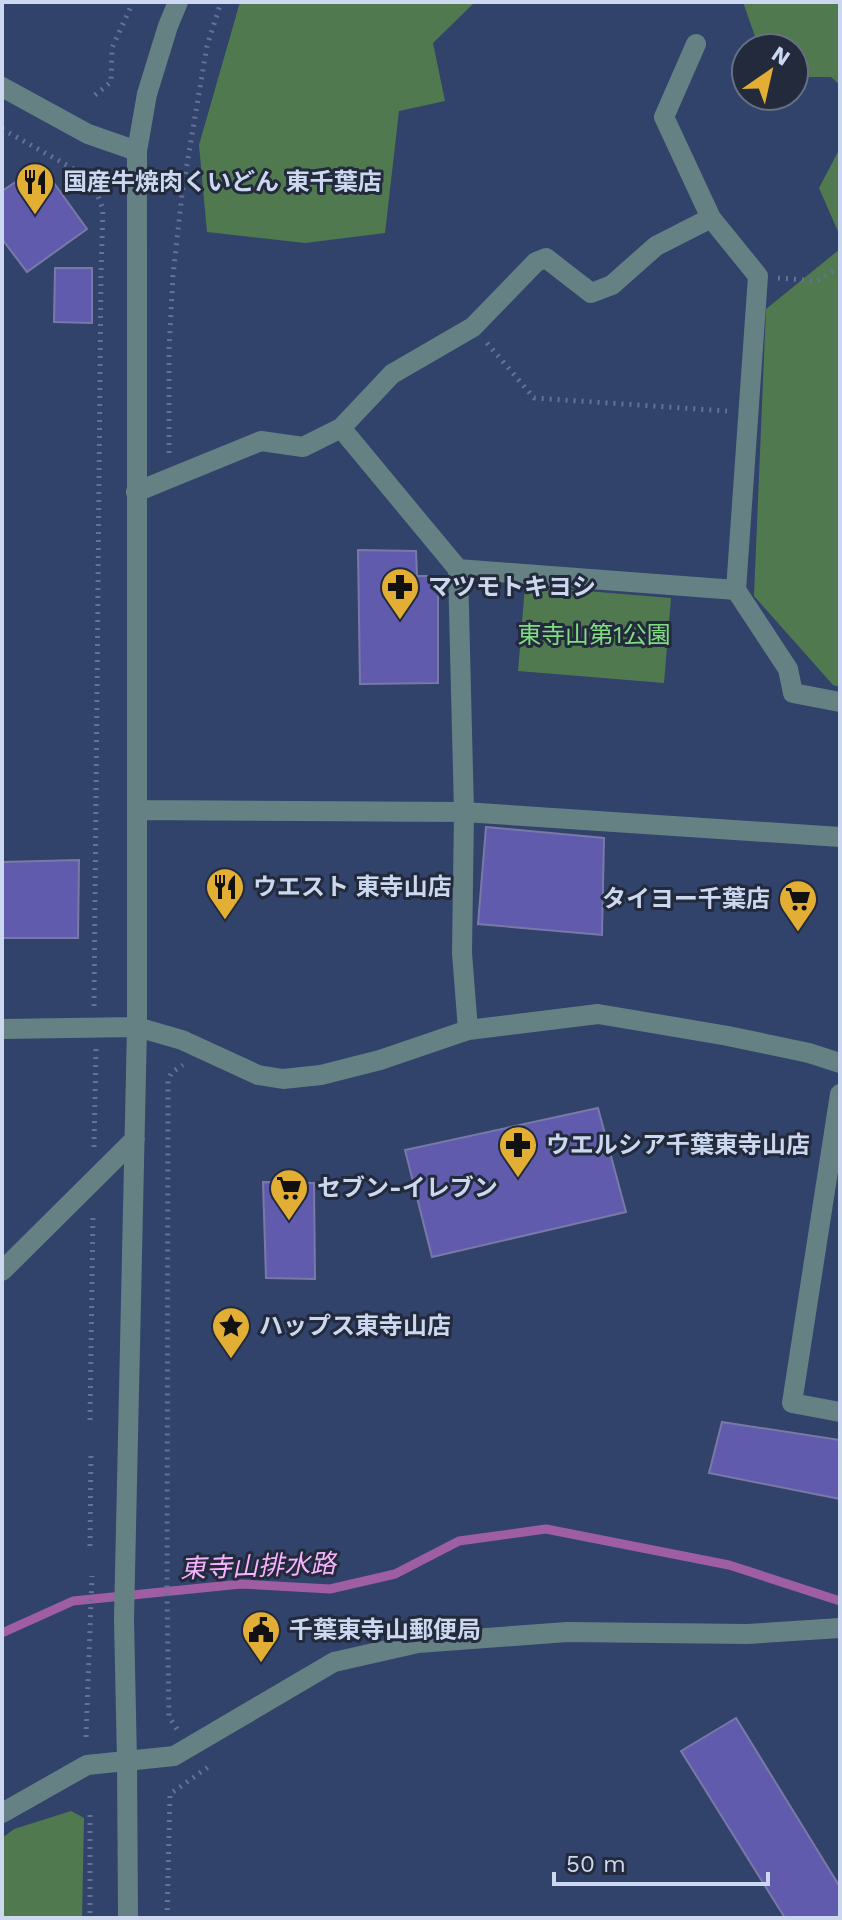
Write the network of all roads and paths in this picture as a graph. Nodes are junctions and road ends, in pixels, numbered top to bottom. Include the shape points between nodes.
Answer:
1 (133, 2) edge
2 (178, 2) edge
3 (221, 2) edge
4 (696, 44) dead end
5 (2, 87) edge
6 (95, 95) dead end
7 (2, 129) edge
8 (137, 151) junction
9 (711, 218) junction
10 (840, 268) edge
11 (758, 276) junction
12 (473, 327) junction
13 (748, 413) junction
14 (341, 428) junction
15 (169, 462) dead end
16 (136, 492) junction
17 (458, 569) junction
18 (736, 590) junction
19 (840, 702) edge
20 (137, 810) junction
21 (464, 812) junction
22 (840, 837) edge
23 (96, 1027) junction
24 (137, 1027) junction
25 (2, 1029) edge
26 (468, 1030) junction
27 (840, 1063) edge
28 (191, 1065) dead end
29 (840, 1094) edge
30 (135, 1139) junction
31 (93, 1181) junction
32 (2, 1271) edge
33 (840, 1412) edge
34 (90, 1420) dead end
35 (91, 1451) dead end
36 (90, 1546) dead end
37 (92, 1576) dead end
38 (840, 1628) edge
39 (177, 1729) dead end
40 (86, 1737) dead end
41 (127, 1761) junction
42 (217, 1761) dead end
43 (2, 1813) edge
44 (90, 1815) dead end
45 (90, 1918) edge
46 (128, 1918) edge
47 (167, 1918) edge

1 - 6 path via 112,48 111,82
2 - 8 street via 147,94
3 - 15 path via 207,46 180,207 169,349
4 - 9 street via 664,117
5 - 8 street via 88,134
7 - 23 path via 81,173 103,209
8 - 16 street
9 - 11 street
9 - 12 street via 656,246 612,285 591,293 546,258 536,262
10 - 11 path via 817,281
11 - 13 street
12 - 13 path via 534,398
12 - 14 street via 392,374
13 - 18 street
14 - 16 street via 303,447 261,441
14 - 17 street
16 - 20 street
17 - 18 street
17 - 21 street
18 - 19 street via 788,669 793,693
20 - 21 street
20 - 24 street
21 - 22 street
21 - 26 street via 462,953
23 - 24 street
23 - 25 street
23 - 31 path
24 - 26 street via 182,1040 258,1075 283,1079 380,1060
24 - 30 street
26 - 27 street via 598,1014 728,1036
28 - 39 path via 181,1066 168,1080 167,1597 169,1717
29 - 33 street via 792,1403
30 - 31 street
30 - 41 street via 124,1619
31 - 32 street
31 - 34 path
35 - 36 path
37 - 40 path
38 - 41 street via 747,1634 567,1632 418,1643 334,1662 174,1756
41 - 43 street via 87,1765
41 - 46 street
42 - 47 path via 170,1794
44 - 45 path

